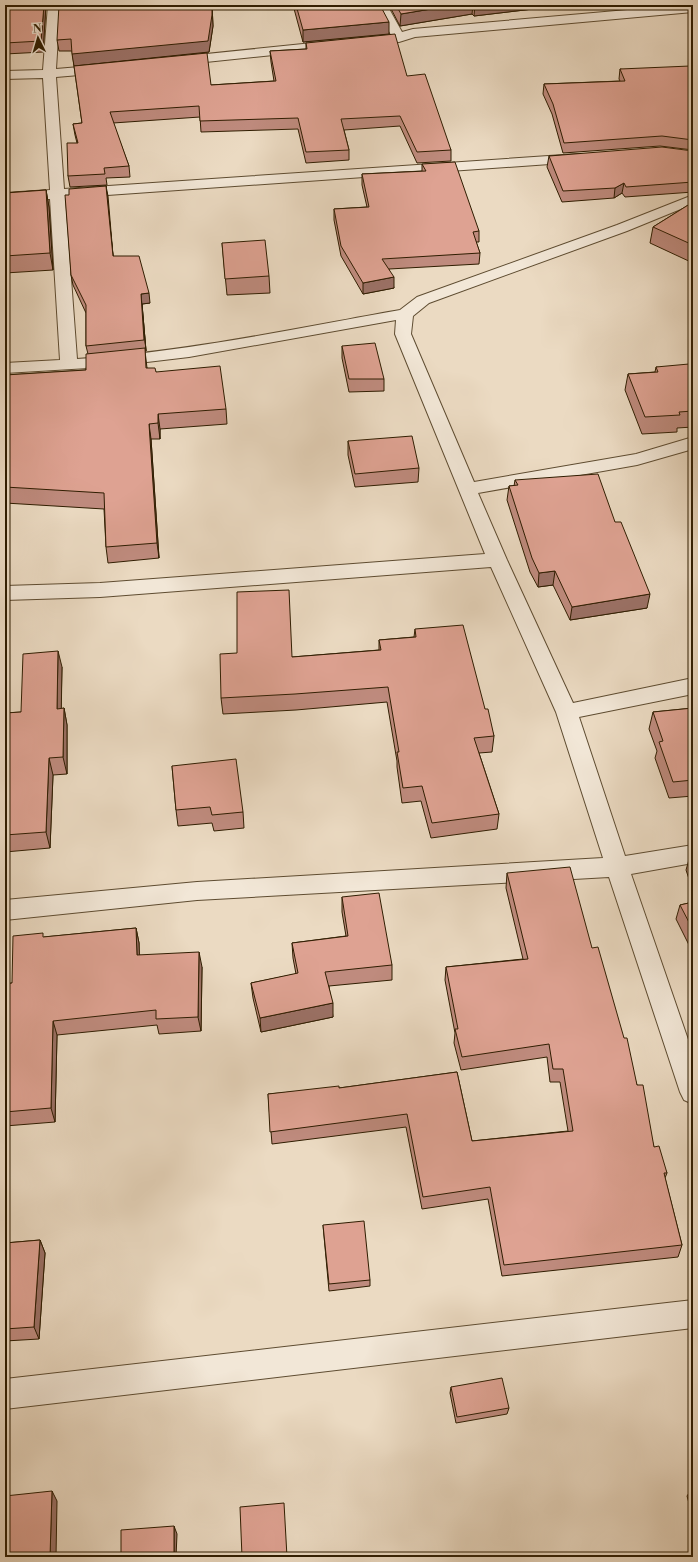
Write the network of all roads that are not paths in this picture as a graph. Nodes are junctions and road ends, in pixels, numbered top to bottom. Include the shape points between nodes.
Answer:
1 (54, 5) edge
2 (381, 5) edge
3 (624, 5) edge
4 (693, 8) edge
5 (636, 14) junction
6 (399, 38) junction
7 (166, 62) edge
8 (119, 67) edge
9 (49, 74) junction
10 (5, 75) edge
11 (592, 157) edge
12 (57, 194) junction
13 (5, 197) edge
14 (693, 200) edge
15 (405, 314) junction
16 (69, 365) junction
17 (5, 368) edge
18 (693, 443) edge
19 (468, 489) junction
20 (497, 560) junction
21 (5, 593) edge
22 (693, 686) edge
23 (567, 712) junction
24 (693, 854) edge
25 (617, 867) junction
26 (5, 910) edge
27 (693, 1092) edge
28 (693, 1314) edge
29 (5, 1394) edge

1 - 9 street
2 - 6 street
3 - 5 street
4 - 5 street
5 - 6 street via 413,32
6 - 7 street
8 - 9 street
9 - 10 street
9 - 12 street
11 - 12 street
12 - 13 street
12 - 16 street
14 - 15 street via 423,300
15 - 16 street via 189,352
15 - 19 street via 404,334
16 - 17 street
18 - 19 street via 637,459
19 - 20 street
20 - 21 street via 100,590
20 - 23 street
22 - 23 street
23 - 25 street
24 - 25 street
25 - 26 street via 197,891
25 - 27 street
28 - 29 street

